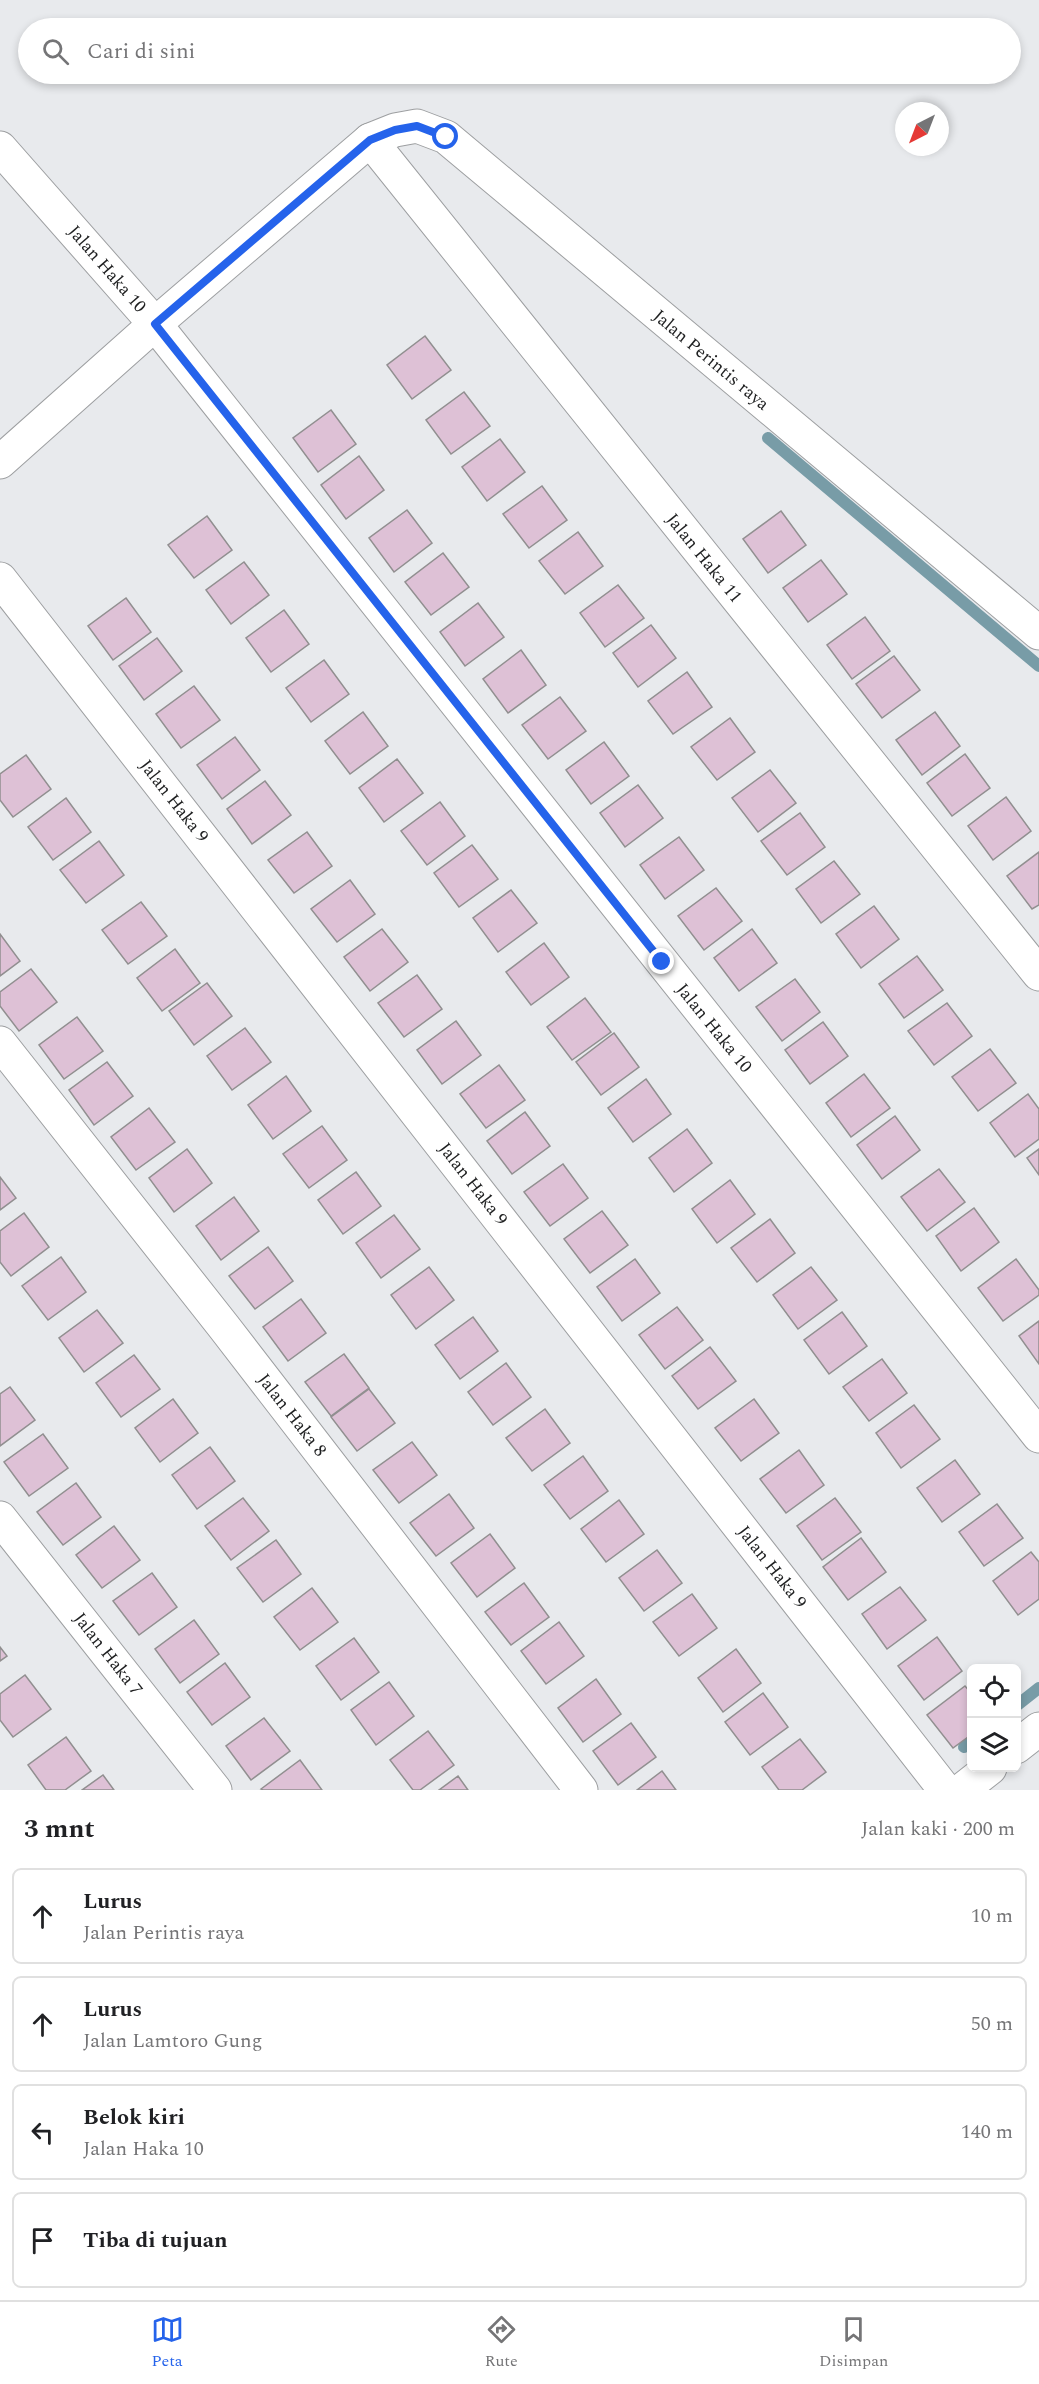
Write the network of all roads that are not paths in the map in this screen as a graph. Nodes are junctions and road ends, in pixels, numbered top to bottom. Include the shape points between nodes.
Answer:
1 (370, 140) junction
2 (0, 148) edge
3 (155, 324) junction
4 (0, 462) edge
5 (0, 579) edge
6 (1039, 633) edge
7 (1039, 974) edge
8 (0, 1043) edge
9 (1039, 1436) edge
10 (0, 1518) edge
11 (1039, 1728) edge
12 (1021, 1743) edge
13 (984, 1772) edge
14 (215, 1790) edge
15 (581, 1790) edge
16 (945, 1790) edge
17 (962, 1790) edge

1 - 3 street, Jalan Perintis raya
1 - 6 street, Jalan Perintis raya via 417,126 446,137
1 - 7 street, Jalan Haka 11
2 - 3 street, Jalan Haka 10
3 - 4 street, Jalan Perintis raya
3 - 9 street, Jalan Haka 10
5 - 16 street, Jalan Haka 9
8 - 15 street, Jalan Haka 8
10 - 14 street, Jalan Haka 7
11 - 12 street
13 - 17 street

